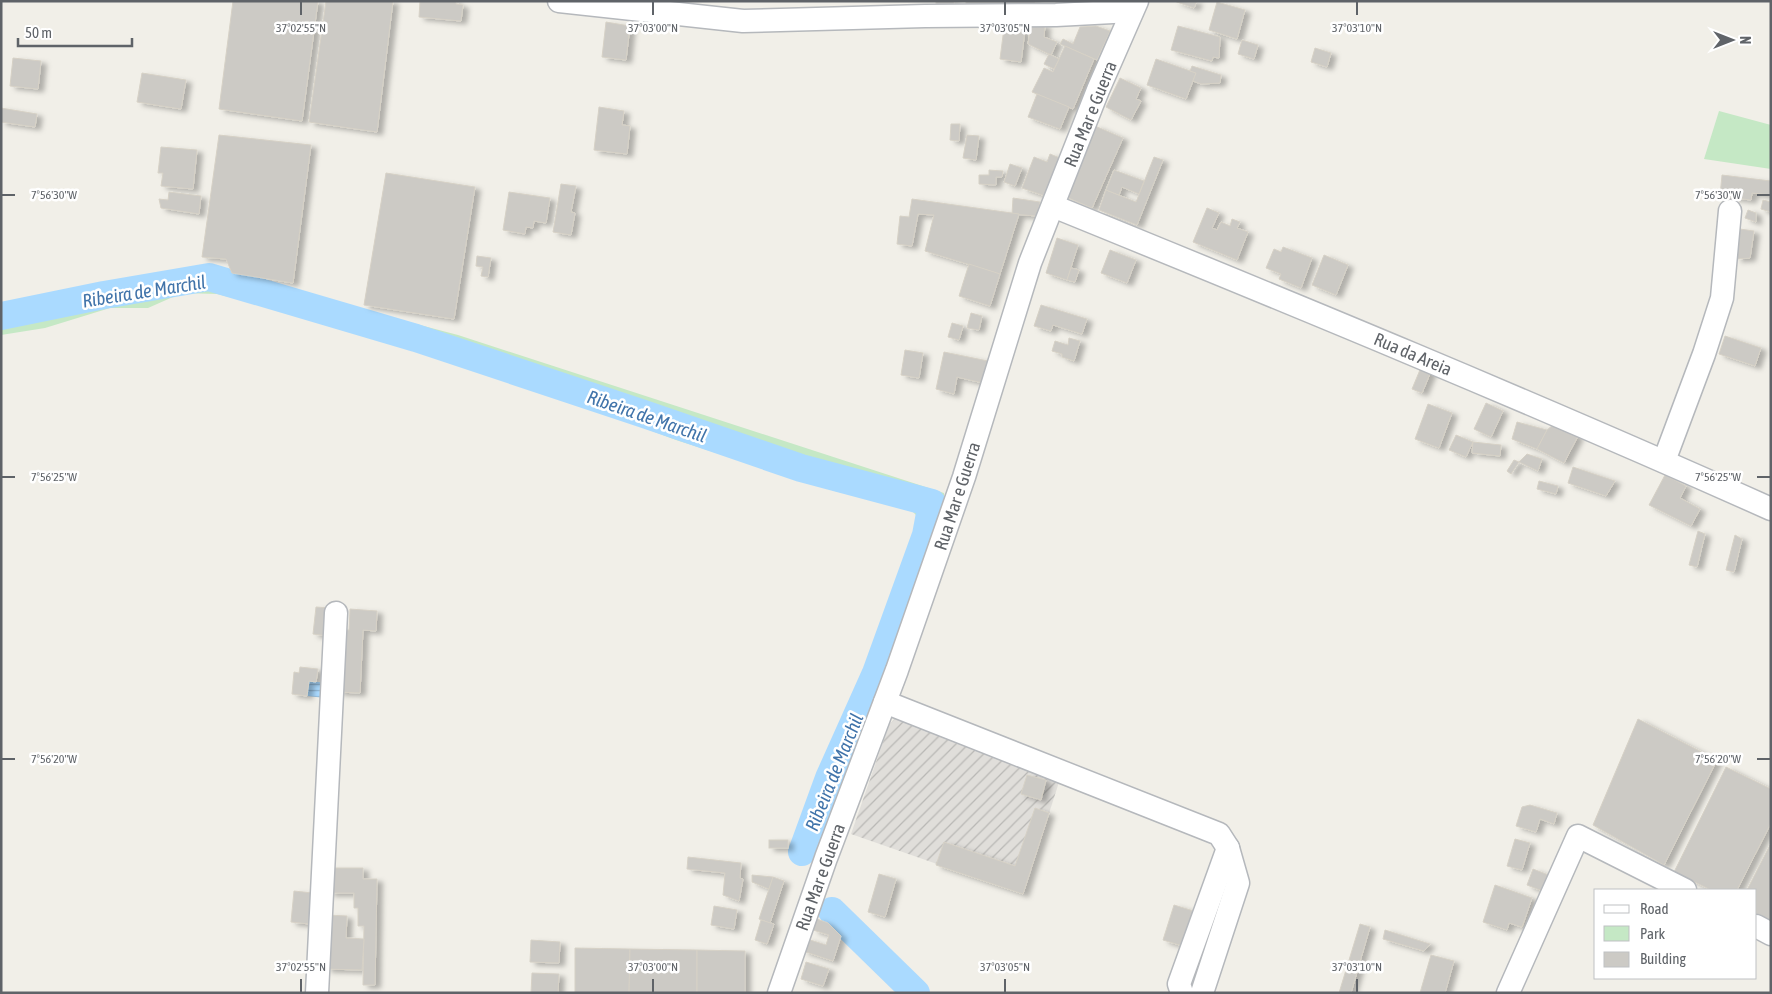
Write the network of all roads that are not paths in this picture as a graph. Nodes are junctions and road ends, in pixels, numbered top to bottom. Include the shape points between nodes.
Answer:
1 (559, 1) edge
2 (1134, 6) edge
3 (1053, 206) junction
4 (1730, 211) dead end
5 (1664, 461) junction
6 (1771, 509) edge
7 (336, 613) dead end
8 (885, 702) junction
9 (1228, 848) junction
10 (1683, 889) edge
11 (1757, 927) edge
12 (1771, 934) edge
13 (318, 993) edge
14 (779, 993) edge
15 (1182, 993) edge
16 (1202, 993) edge
17 (1508, 993) edge

1 - 2 street via 743,22 1056,15
2 - 3 street, Rua Mar e Guerra
3 - 5 street, Rua da Areia via 1320,314
3 - 8 street, Rua Mar e Guerra via 1030,263 964,477
4 - 5 street via 1722,298
5 - 6 street, Rua da Areia
7 - 13 street
8 - 9 street via 1219,834
8 - 14 street, Rua Mar e Guerra
9 - 15 street via 1179,984
9 - 16 street via 1238,884
10 - 17 street via 1578,836
11 - 12 street

